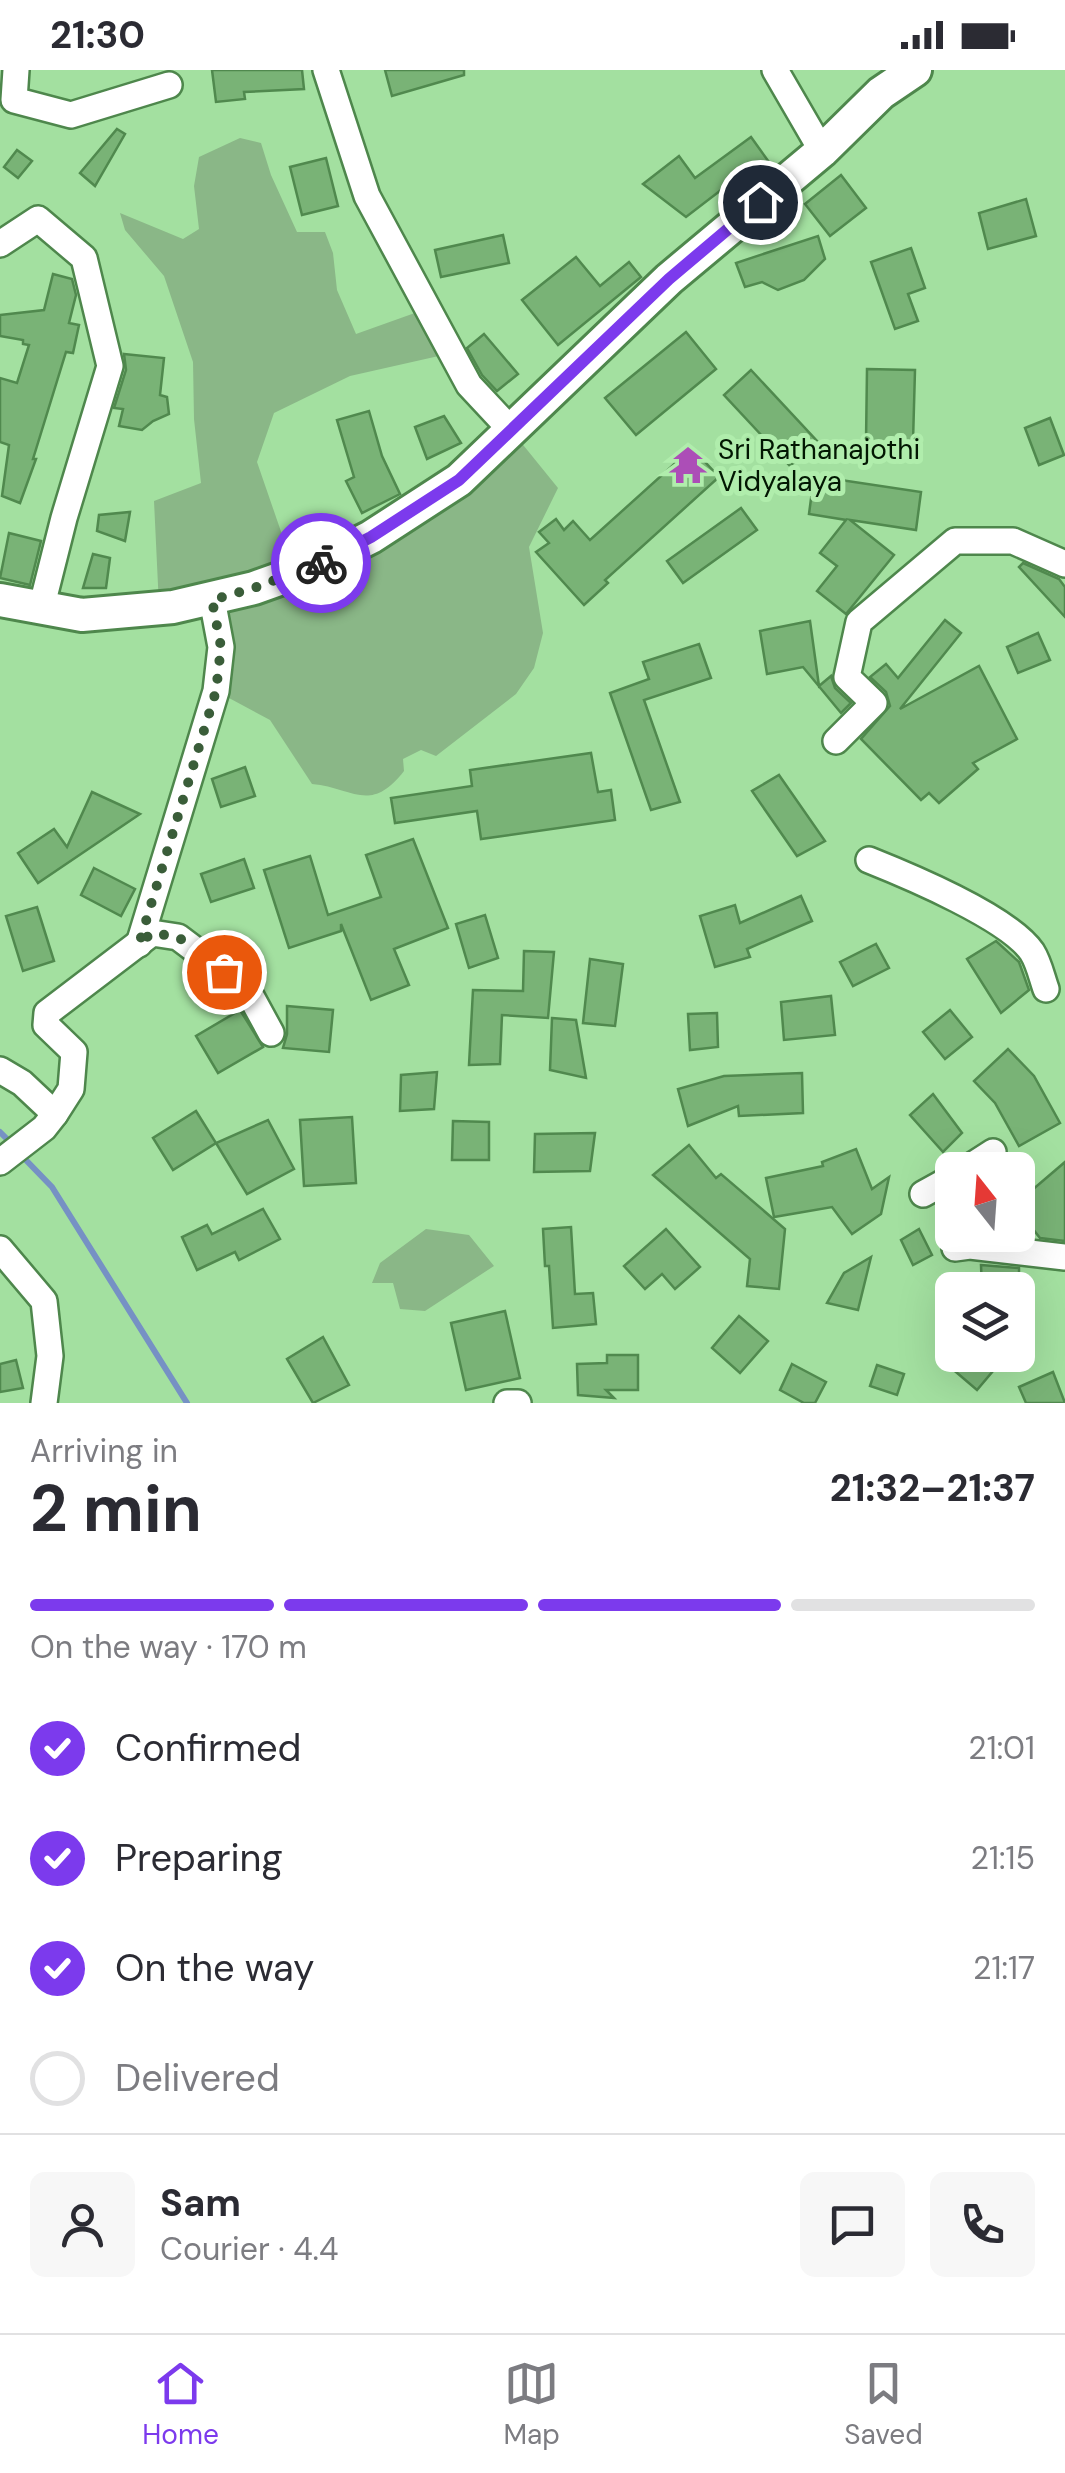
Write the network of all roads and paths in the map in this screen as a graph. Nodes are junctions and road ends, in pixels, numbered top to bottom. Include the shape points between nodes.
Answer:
1 (16, 70) edge
2 (326, 70) edge
3 (775, 70) edge
4 (915, 70) edge
5 (169, 85) dead end
6 (822, 151) junction
7 (0, 244) edge
8 (512, 430) junction
9 (1065, 564) edge
10 (0, 600) edge
11 (212, 600) junction
12 (42, 609) junction
13 (836, 741) dead end
14 (869, 860) dead end
15 (139, 944) junction
16 (1046, 989) dead end
17 (271, 1032) dead end
18 (0, 1070) edge
19 (53, 1118) junction
20 (1, 1161) edge
21 (935, 1187) edge
22 (922, 1194) dead end
23 (0, 1248) edge
24 (1022, 1252) edge
25 (1065, 1257) edge
26 (44, 1403) edge
27 (507, 1403) edge
28 (518, 1403) edge

1 - 5 street via 14,100 72,114
2 - 8 street via 367,196 469,385
3 - 6 street
4 - 6 main road
6 - 8 main road via 669,279
7 - 12 street via 38,219 84,258 110,366
8 - 11 main road via 459,480 371,537 310,568
9 - 13 street via 1013,541 955,541 859,622 847,677 874,703
10 - 12 main road
11 - 12 main road via 82,615
11 - 15 street via 221,647 216,691
14 - 16 street via 1007,928 1032,952
15 - 17 street via 152,933 178,937 247,988
15 - 19 street via 47,1013 46,1025 74,1052 71,1088
18 - 19 street
19 - 20 street
21 - 22 street
23 - 26 street via 44,1301 50,1356
24 - 25 street
27 - 28 street

